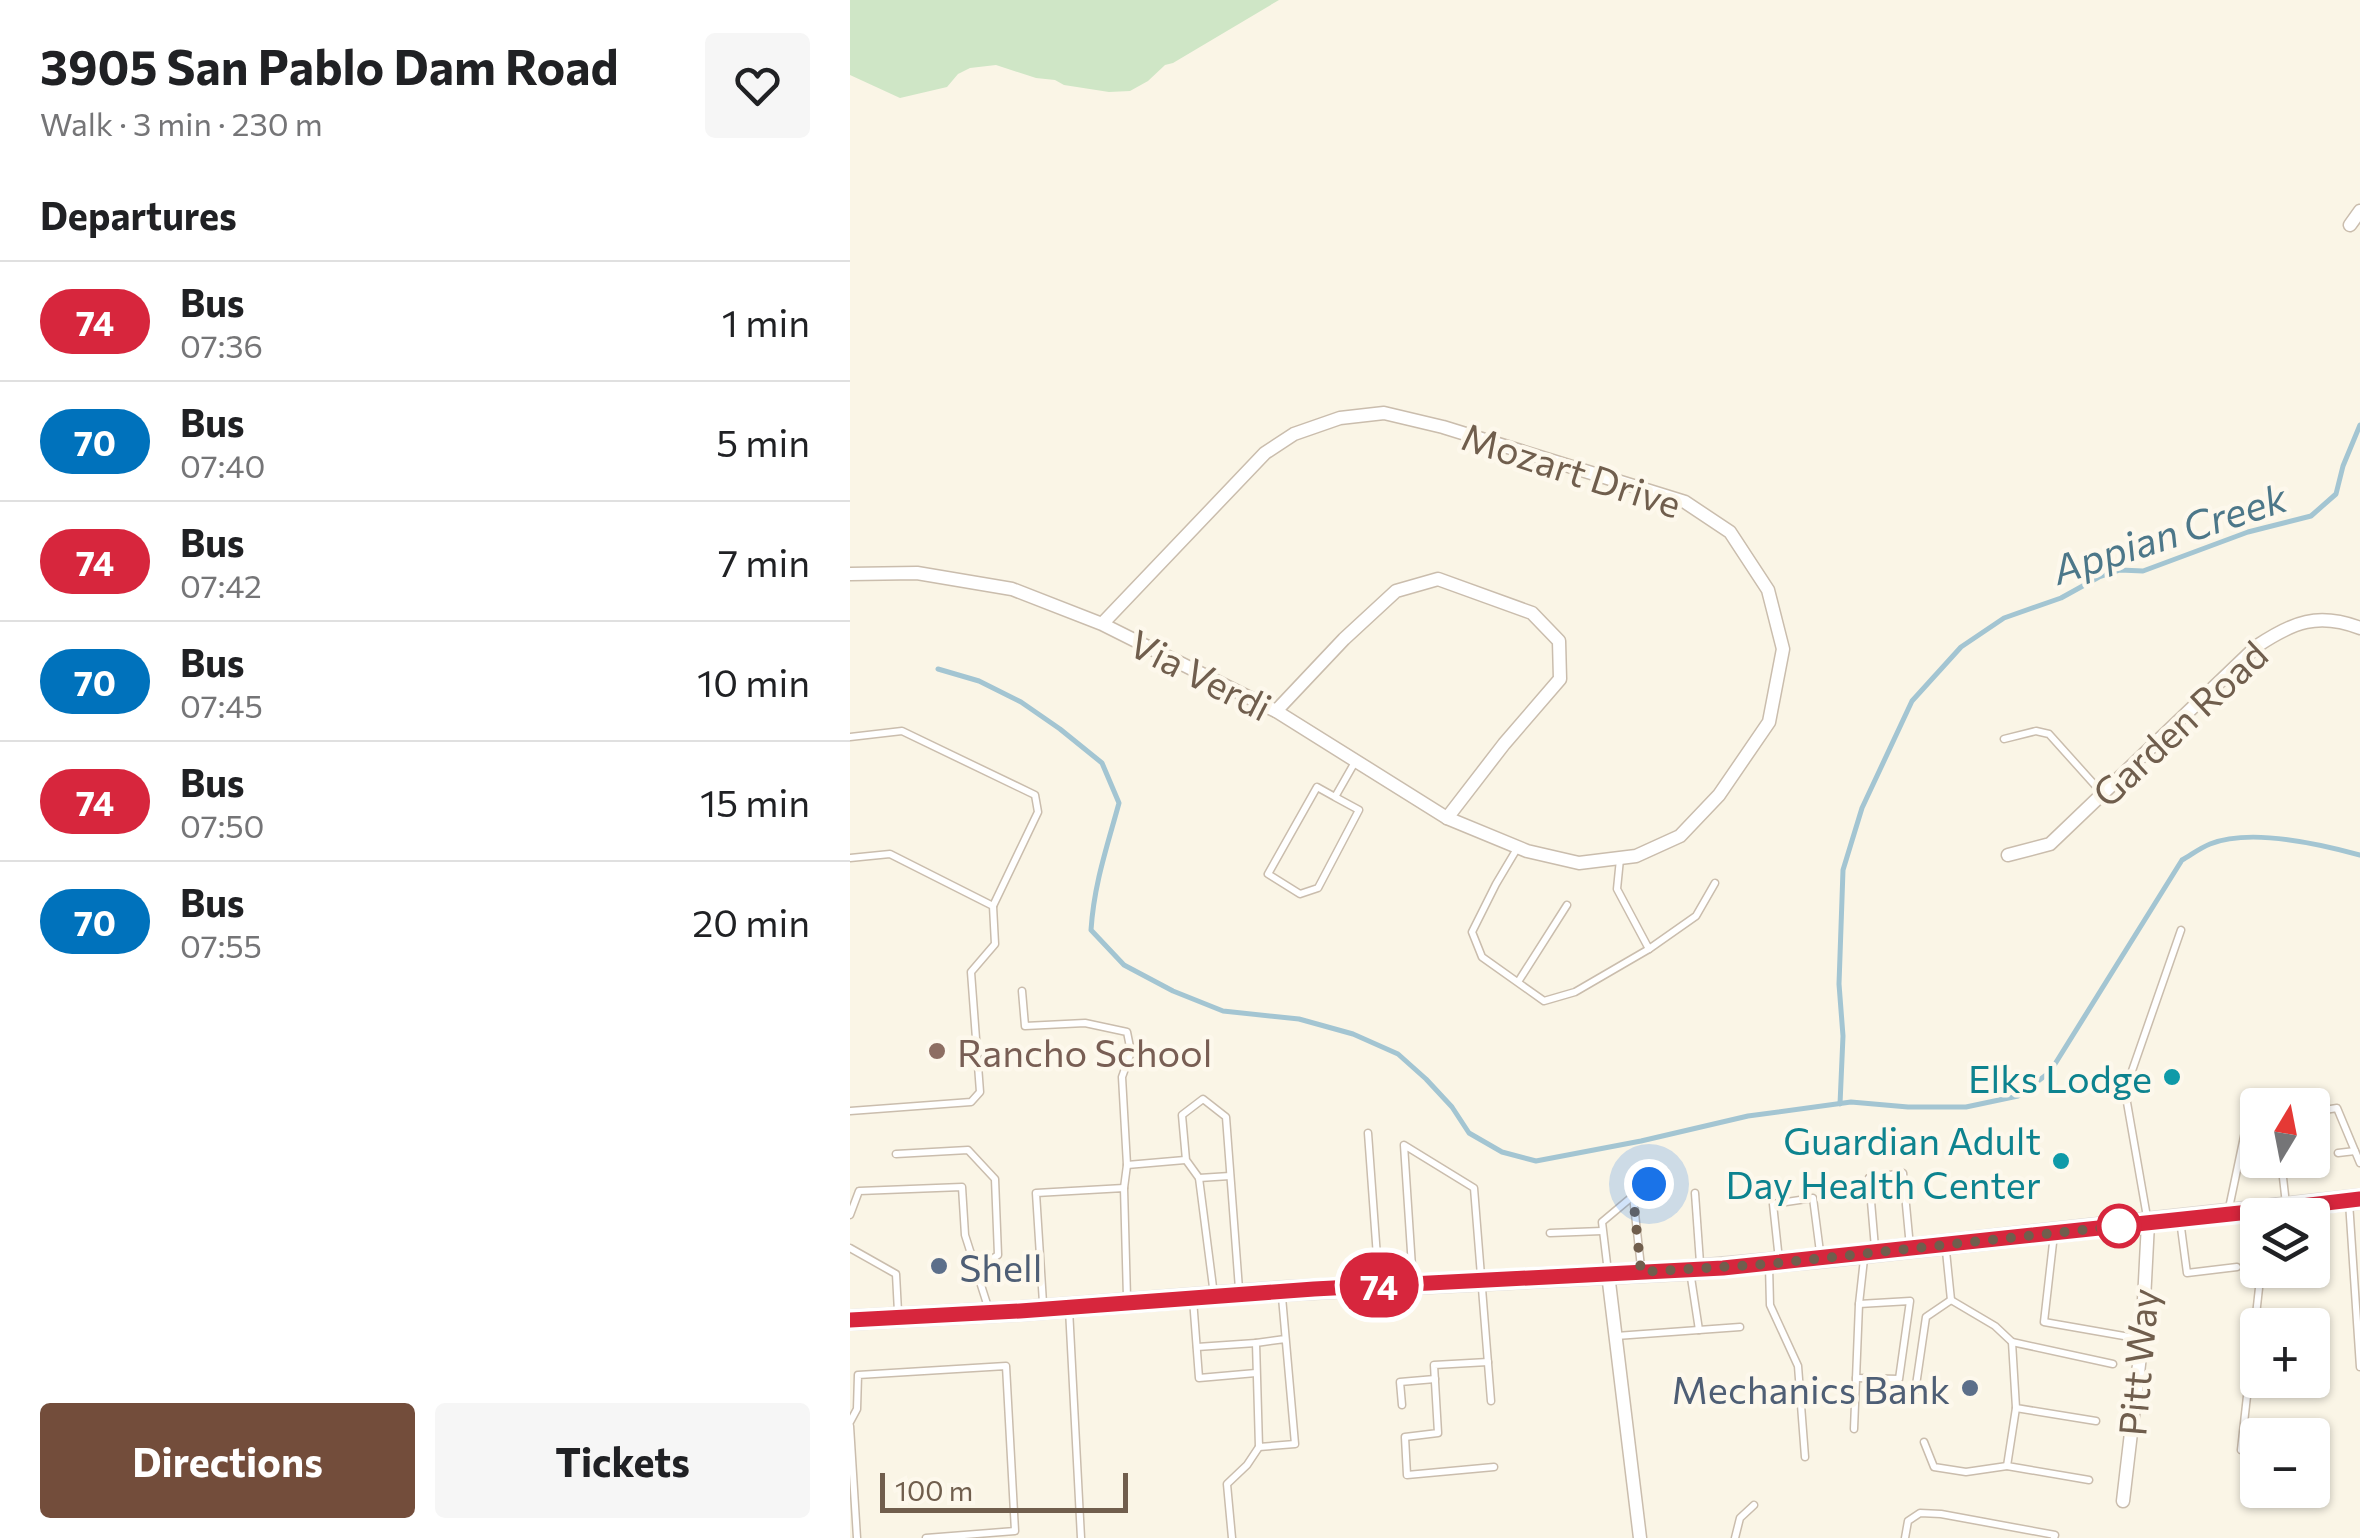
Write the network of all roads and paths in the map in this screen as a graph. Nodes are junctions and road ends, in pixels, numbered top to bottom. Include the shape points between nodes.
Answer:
1 (2360, 211) edge
2 (2350, 224) dead end
3 (850, 574) edge
4 (1102, 624) junction
5 (2360, 628) edge
6 (1276, 711) junction
7 (850, 737) edge
8 (2004, 739) dead end
9 (1356, 761) junction
10 (2103, 794) junction
11 (1335, 797) junction
12 (1447, 818) junction
13 (1523, 849) junction
14 (2008, 855) dead end
15 (850, 858) edge
16 (1620, 858) junction
17 (1715, 883) dead end
18 (1567, 905) dead end
19 (993, 906) junction
20 (2181, 930) dead end
21 (1649, 949) junction
22 (1518, 982) junction
23 (1022, 990) dead end
24 (2330, 1109) edge
25 (850, 1111) edge
26 (1368, 1133) dead end
27 (2356, 1151) junction
28 (2338, 1153) dead end
29 (896, 1154) dead end
30 (2240, 1159) edge
31 (1186, 1160) junction
32 (2360, 1162) edge
33 (1127, 1165) junction
34 (1665, 1170) dead end
35 (1230, 1176) junction
36 (1199, 1178) junction
37 (1124, 1188) junction
38 (1695, 1194) dead end
39 (1633, 1196) junction
40 (2355, 1200) edge
41 (2330, 1203) edge
42 (2240, 1213) edge
43 (2228, 1214) junction
44 (850, 1216) edge
45 (2180, 1219) junction
46 (2148, 1223) junction
47 (1602, 1231) junction
48 (1550, 1233) dead end
49 (2054, 1233) junction
50 (1946, 1244) junction
51 (850, 1248) edge
52 (1910, 1248) junction
53 (1870, 1253) junction
54 (1821, 1258) junction
55 (1774, 1263) junction
56 (2237, 1267) dead end
57 (976, 1270) junction
58 (1695, 1270) junction
59 (1641, 1272) junction
60 (1608, 1274) junction
61 (1481, 1280) junction
62 (1413, 1283) junction
63 (1379, 1285) junction
64 (2259, 1288) edge
65 (1282, 1291) junction
66 (1240, 1294) junction
67 (1203, 1297) junction
68 (1950, 1300) junction
69 (1127, 1303) junction
70 (1859, 1304) junction
71 (1068, 1308) junction
72 (1044, 1309) junction
73 (990, 1313) junction
74 (898, 1318) junction
75 (850, 1320) edge
76 (1740, 1326) dead end
77 (1699, 1330) junction
78 (1615, 1336) junction
79 (2142, 1338) junction
80 (1286, 1339) junction
81 (2012, 1342) junction
82 (1256, 1343) junction
83 (1197, 1347) junction
84 (1488, 1362) junction
85 (2113, 1364) dead end
86 (2360, 1367) edge
87 (1256, 1373) junction
88 (1856, 1378) junction
89 (1435, 1379) junction
90 (1915, 1392) dead end
91 (1491, 1401) dead end
92 (1402, 1405) dead end
93 (2016, 1408) junction
94 (2245, 1418) edge
95 (2096, 1421) dead end
96 (850, 1424) edge
97 (1854, 1429) dead end
98 (1924, 1442) dead end
99 (1259, 1447) junction
100 (1804, 1457) dead end
101 (2007, 1466) junction
102 (1494, 1467) dead end
103 (2089, 1480) dead end
104 (2124, 1501) dead end
105 (1754, 1505) dead end
106 (2004, 1526) junction
107 (857, 1538) edge
108 (926, 1538) edge
109 (1081, 1538) edge
110 (1232, 1538) edge
111 (1640, 1538) edge
112 (1735, 1538) edge
113 (1905, 1538) edge
114 (2002, 1538) edge
115 (2054, 1538) edge

1 - 2 street
3 - 4 street, Via Verdi via 917,573 1012,589
4 - 6 street, Via Verdi
4 - 16 street, Mozart Drive via 1265,452 1340,418 1384,413 1413,420 1685,502 1730,532 1768,590 1782,649 1776,686 1769,722 1719,795 1680,836
5 - 10 street, Garden Road via 2319,619 2296,623 2257,646
6 - 9 street, Via Verdi
6 - 12 street via 1396,591 1438,579 1532,613 1558,641 1560,679
7 - 19 lane via 902,732 1036,796 1038,812
8 - 10 lane via 2049,734
9 - 11 lane
9 - 12 street, Via Verdi
10 - 14 street, Garden Road via 2050,844
11 - 11 lane via 1317,787 1268,874 1300,894 1318,888 1359,810
12 - 13 street, Via Verdi
13 - 16 street, Mozart Drive via 1579,863
13 - 22 lane via 1472,932 1482,957
15 - 19 lane via 890,854
16 - 21 lane via 1617,890
17 - 21 lane via 1696,916
18 - 22 lane
19 - 25 lane via 995,944 971,972 980,1092 971,1102
20 - 46 lane via 2125,1091
21 - 22 lane via 1575,992 1544,1001
23 - 33 lane via 1025,1026 1085,1022 1127,1032
24 - 27 lane via 2338,1108
26 - 63 lane
27 - 28 lane
27 - 32 lane
29 - 57 lane via 968,1150 995,1179 998,1254
30 - 43 lane
31 - 33 lane
31 - 35 lane via 1182,1115 1203,1100 1226,1116
31 - 36 lane
33 - 37 lane
34 - 39 lane
35 - 36 lane
35 - 66 lane
36 - 67 lane
37 - 69 lane
37 - 72 lane via 1036,1194
38 - 58 lane
39 - 47 lane via 1602,1222
39 - 59 lane
40 - 41 main road
40 - 86 lane
42 - 43 main road
43 - 45 main road
44 - 57 lane via 859,1191 962,1187 965,1235
45 - 46 main road
45 - 56 lane via 2187,1273
46 - 49 main road
46 - 79 street, Pitt Way
47 - 48 lane
47 - 60 lane
49 - 50 main road
49 - 79 lane via 2044,1322
50 - 52 main road
50 - 68 lane
51 - 74 lane via 896,1274
52 - 53 main road
52 - 53 lane via 1903,1174 1869,1178
53 - 54 main road
53 - 70 lane
54 - 55 main road
54 - 55 lane via 1814,1198 1773,1204
55 - 58 main road
55 - 100 lane via 1770,1305 1798,1366
57 - 73 lane
58 - 59 main road
58 - 77 lane
59 - 60 main road
60 - 61 main road
60 - 78 street
61 - 62 main road
61 - 62 lane via 1474,1188 1404,1145
61 - 84 lane
62 - 63 main road
63 - 65 main road
64 - 94 lane
65 - 66 main road
65 - 80 lane
66 - 67 main road
67 - 69 main road
67 - 83 lane
68 - 81 lane
68 - 90 lane via 1926,1317
69 - 71 main road
70 - 88 lane
70 - 88 lane via 1910,1301 1899,1379
71 - 72 main road
71 - 109 lane
72 - 73 main road
73 - 74 main road
74 - 75 main road
76 - 77 lane
77 - 78 lane
78 - 111 street
79 - 104 street, Pitt Way
80 - 82 lane
80 - 99 lane via 1295,1444
81 - 85 lane
81 - 93 lane
82 - 83 lane
82 - 87 lane
83 - 87 lane via 1199,1378
84 - 89 lane via 1434,1365
84 - 91 lane
87 - 99 lane
88 - 97 lane
89 - 92 lane via 1400,1382
89 - 102 lane via 1438,1433 1404,1437 1407,1475
93 - 95 lane
93 - 101 lane
96 - 107 lane
96 - 108 lane via 858,1410 858,1375 1006,1366 1015,1531
98 - 101 lane via 1934,1467 1966,1472
99 - 110 lane via 1227,1484
101 - 103 lane
105 - 112 lane via 1740,1518
106 - 113 lane via 1920,1513 1908,1521
106 - 114 lane
106 - 115 lane

